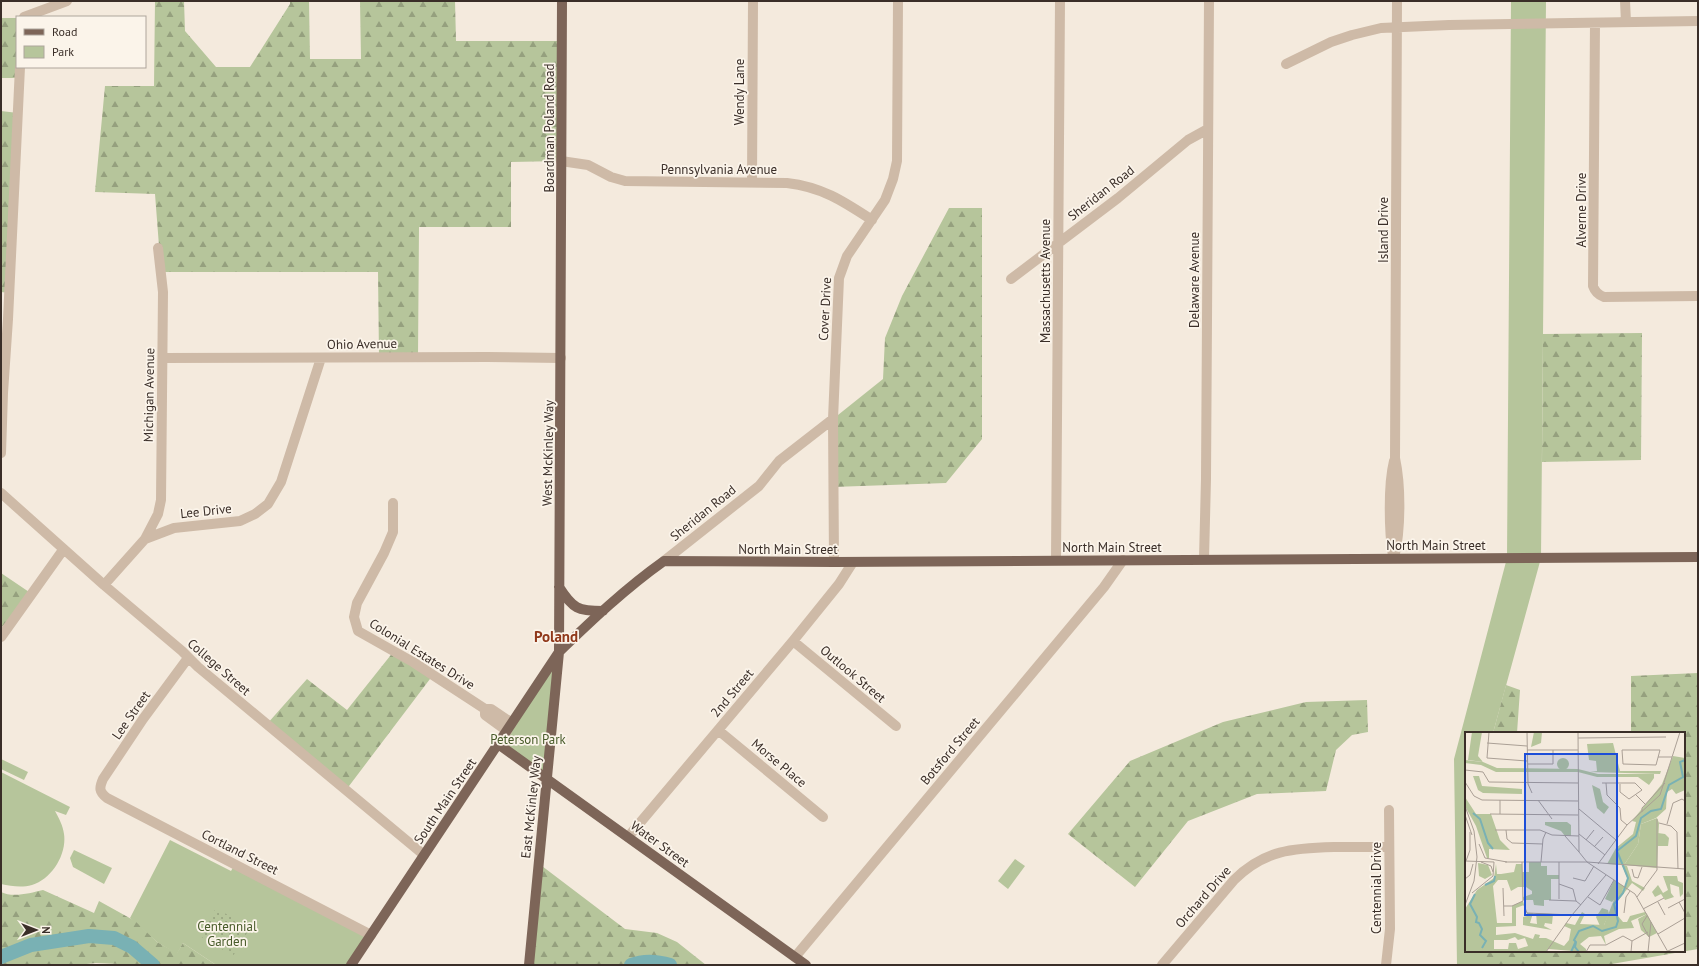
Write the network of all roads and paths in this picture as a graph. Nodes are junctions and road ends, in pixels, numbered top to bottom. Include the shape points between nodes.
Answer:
1 (67, 1) edge
2 (562, 1) edge
3 (753, 1) edge
4 (898, 1) edge
5 (1060, 1) edge
6 (1209, 1) edge
7 (1397, 1) edge
8 (1625, 1) edge
9 (27, 16) edge
10 (1698, 21) edge
11 (1626, 22) junction
12 (1595, 23) junction
13 (1397, 28) junction
14 (1286, 64) dead end
15 (20, 68) edge
16 (1208, 129) junction
17 (561, 161) junction
18 (752, 182) junction
19 (872, 220) junction
20 (1058, 243) junction
21 (158, 248) dead end
22 (562, 254) joint
23 (1011, 279) dead end
24 (1698, 296) edge
25 (162, 358) junction
26 (322, 358) junction
27 (561, 358) junction
28 (833, 419) junction
29 (1, 453) edge
30 (1, 493) edge
31 (393, 503) dead end
32 (146, 539) junction
33 (63, 550) junction
34 (1698, 557) edge
35 (1394, 558) junction
36 (1204, 559) junction
37 (1056, 560) junction
38 (1123, 560) junction
39 (664, 561) junction
40 (834, 562) junction
41 (853, 562) junction
42 (104, 586) junction
43 (559, 587) junction
44 (603, 611) junction
45 (3, 632) edge
46 (793, 641) junction
47 (559, 652) junction
48 (188, 658) junction
49 (896, 726) dead end
50 (509, 727) junction
51 (718, 730) junction
52 (498, 744) junction
53 (547, 779) junction
54 (100, 790) joint
55 (1389, 810) dead end
56 (823, 817) dead end
57 (628, 837) junction
58 (1389, 847) junction
59 (424, 855) junction
60 (372, 935) junction
61 (795, 956) junction
62 (351, 965) edge
63 (529, 965) edge
64 (806, 965) edge
65 (1162, 965) edge
66 (1386, 965) edge

1 - 9 street
2 - 17 main road, Boardman Poland Road
3 - 18 street, Wendy Lane
4 - 19 street, Cover Drive via 897,161 889,190
5 - 20 street, Massachusetts Avenue
6 - 16 street, Delaware Avenue
7 - 13 street, Island Drive
8 - 11 street
10 - 11 street
11 - 12 street
12 - 13 street
12 - 24 street, Alverne Drive via 1593,286 1595,291 1604,297
13 - 14 street via 1381,28 1342,38
13 - 35 street, Island Drive via 1395,458 1398,475 1398,542
15 - 29 street
16 - 20 street, Sheridan Road via 1188,140
16 - 36 street, Delaware Avenue
17 - 18 street, Pennsylvania Avenue via 588,166 625,182
17 - 22 main road, Boardman Poland Road
18 - 19 street, Pennsylvania Avenue via 787,183 815,188 844,201
19 - 28 street, Cover Drive via 847,256 839,278
20 - 23 street, Sheridan Road
20 - 37 street, Massachusetts Avenue
21 - 25 street, Michigan Avenue via 163,292
22 - 27 main road, West McKinley Way
25 - 26 street, Ohio Avenue
25 - 32 street, Michigan Avenue via 161,500 158,514
26 - 27 street, Ohio Avenue
26 - 32 street, Lee Drive via 281,482 268,504 240,521 174,528
27 - 43 main road, West McKinley Way
28 - 39 street, Sheridan Road via 779,461 759,486
28 - 40 street, Cover Drive
30 - 33 street, College Street
31 - 50 street, Colonial Estates Drive via 393,532 357,604 354,617 358,631 413,662 485,709 490,709
32 - 42 street, Lee Drive
33 - 42 street, College Street
33 - 45 street
34 - 35 main road, North Main Street
35 - 36 main road, North Main Street
36 - 38 main road, North Main Street
37 - 38 main road, North Main Street
37 - 41 main road, North Main Street
38 - 61 street, Botsford Street via 1104,587
39 - 40 main road, North Main Street
39 - 44 main road
40 - 41 main road, North Main Street
41 - 46 street, 2nd Street via 839,584
42 - 48 street, College Street
43 - 44 main road via 568,601 578,609
43 - 47 main road, West McKinley Way
44 - 47 main road
46 - 49 street, Outlook Street
46 - 51 street, 2nd Street
47 - 50 main road, South Main Street
47 - 53 main road, East McKinley Way
48 - 54 street, Lee Street via 143,719 103,779
48 - 59 street, College Street
50 - 52 main road, South Main Street
51 - 56 street, Morse Place
51 - 57 street, 2nd Street
52 - 53 main road, Water Street
52 - 59 main road, South Main Street
53 - 57 main road, Water Street
53 - 63 main road, East McKinley Way
54 - 60 street, Cortland Street via 109,800
55 - 58 street, Centennial Drive
57 - 61 main road, Water Street
58 - 65 street, Orchard Drive via 1296,848 1261,859 1234,880
58 - 66 street, Centennial Drive via 1390,930
59 - 60 main road, South Main Street
60 - 62 main road, South Main Street
61 - 64 main road, Water Street

